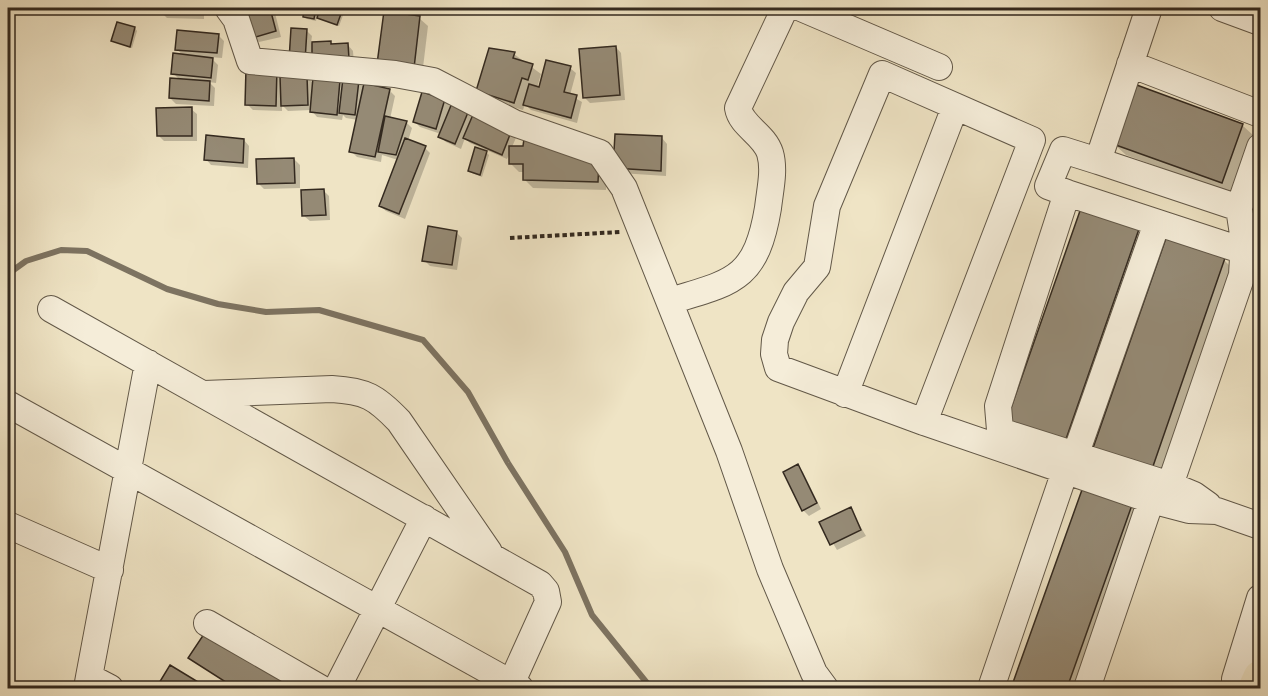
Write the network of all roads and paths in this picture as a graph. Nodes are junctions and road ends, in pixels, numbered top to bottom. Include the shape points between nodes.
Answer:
1 (228, 8) edge
2 (785, 8) edge
3 (801, 8) edge
4 (1149, 8) edge
5 (1222, 8) edge
6 (1260, 22) edge
7 (1130, 64) junction
8 (939, 67) dead end
9 (955, 107) junction
10 (1260, 114) edge
11 (1260, 147) edge
12 (1098, 161) junction
13 (1067, 193) junction
14 (1239, 208) junction
15 (1156, 223) junction
16 (642, 230) junction
17 (510, 238) dead end
18 (1244, 251) junction
19 (670, 301) junction
20 (51, 309) dead end
21 (148, 363) junction
22 (203, 394) junction
23 (845, 394) junction
24 (8, 404) edge
25 (924, 422) junction
26 (1070, 463) junction
27 (129, 471) junction
28 (1161, 493) junction
29 (424, 519) junction
30 (8, 525) edge
31 (1260, 526) edge
32 (492, 556) junction
33 (110, 570) junction
34 (1260, 598) edge
35 (378, 610) junction
36 (207, 623) dead end
37 (1260, 677) edge
38 (96, 685) edge
39 (516, 686) edge
40 (320, 688) edge
41 (337, 688) edge
42 (825, 688) edge
43 (990, 688) edge
44 (1087, 688) edge
45 (1235, 688) edge
46 (1255, 688) edge

1 - 16 street via 236,18 250,61 433,81 514,123 600,153 624,188
2 - 19 street via 738,108 741,117 766,143 772,164 758,248 736,279
3 - 8 street
4 - 7 street
5 - 6 street
7 - 10 street
7 - 12 street
9 - 23 street
9 - 23 street via 882,74 826,206 817,267 796,292 781,322 774,347 778,368
9 - 25 street via 1032,140
11 - 14 street
12 - 13 street via 1063,150 1048,186
12 - 14 street
13 - 15 street
13 - 26 street via 998,406 997,422 1000,430
14 - 18 street
15 - 18 street
15 - 26 street
16 - 17 path
16 - 19 street
18 - 28 street via 1242,275
19 - 42 street via 770,569 814,673
20 - 21 street
21 - 22 street
21 - 27 street
22 - 29 street
22 - 32 street via 332,389 369,395 399,422
23 - 25 street
24 - 27 street
25 - 26 street
26 - 28 street
26 - 43 street
27 - 33 street
27 - 35 street
28 - 31 street via 1189,510 1216,511
28 - 44 street
29 - 32 street
29 - 35 street
30 - 33 street
32 - 39 street via 540,584 548,602
33 - 38 street
34 - 45 street
35 - 39 street
35 - 41 street
36 - 40 street
37 - 46 main road

